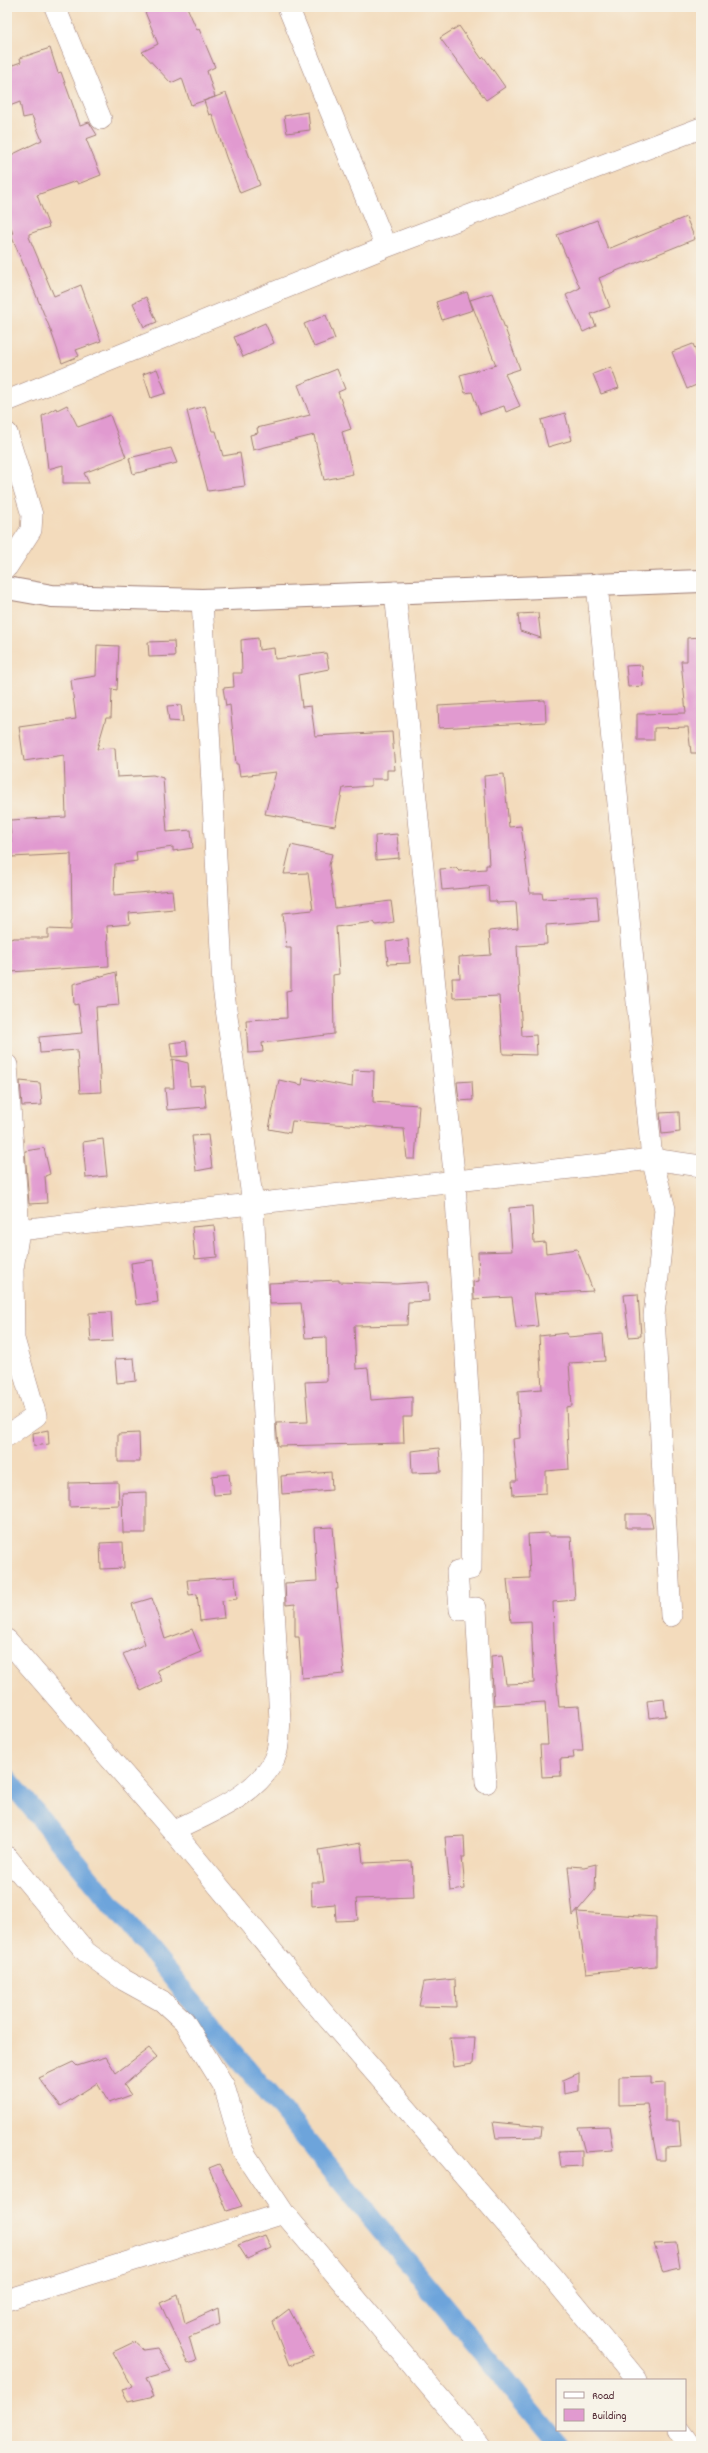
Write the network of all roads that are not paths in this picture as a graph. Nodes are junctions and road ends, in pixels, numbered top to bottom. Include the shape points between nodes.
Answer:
1 (55, 7) edge
2 (288, 7) edge
3 (101, 119) dead end
4 (701, 128) edge
5 (386, 247) junction
6 (7, 402) edge
7 (7, 433) edge
8 (7, 567) edge
9 (697, 580) edge
10 (596, 584) junction
11 (7, 588) edge
12 (395, 592) junction
13 (202, 600) junction
14 (7, 1065) edge
15 (652, 1159) junction
16 (701, 1166) edge
17 (455, 1183) junction
18 (253, 1204) junction
19 (19, 1230) junction
20 (7, 1436) edge
21 (671, 1616) dead end
22 (7, 1640) edge
23 (486, 1783) dead end
24 (173, 1831) junction
25 (7, 1857) edge
26 (284, 2213) junction
27 (7, 2300) edge
28 (636, 2379) edge
29 (679, 2431) edge
30 (480, 2446) edge
31 (690, 2446) edge

1 - 3 street
2 - 5 street
4 - 5 street
5 - 6 street
7 - 8 street via 32,515 31,530
9 - 10 main road
10 - 12 main road
10 - 15 street
11 - 13 main road via 52,596
12 - 13 main road
12 - 17 street
13 - 18 street via 223,987
14 - 19 street
15 - 16 street
15 - 17 street
15 - 21 street via 665,1209 654,1316
17 - 18 street
17 - 23 street via 472,1454 471,1569 457,1572 460,1610 476,1608
18 - 19 street
18 - 24 street via 280,1721 276,1752 266,1773 233,1802
19 - 20 street via 13,1269 14,1339 36,1416
22 - 24 street
24 - 28 street via 326,2016 554,2279
25 - 26 street via 86,1952 124,1980 162,2001 184,2021 224,2086 243,2151
26 - 27 street
26 - 30 street
29 - 31 street

